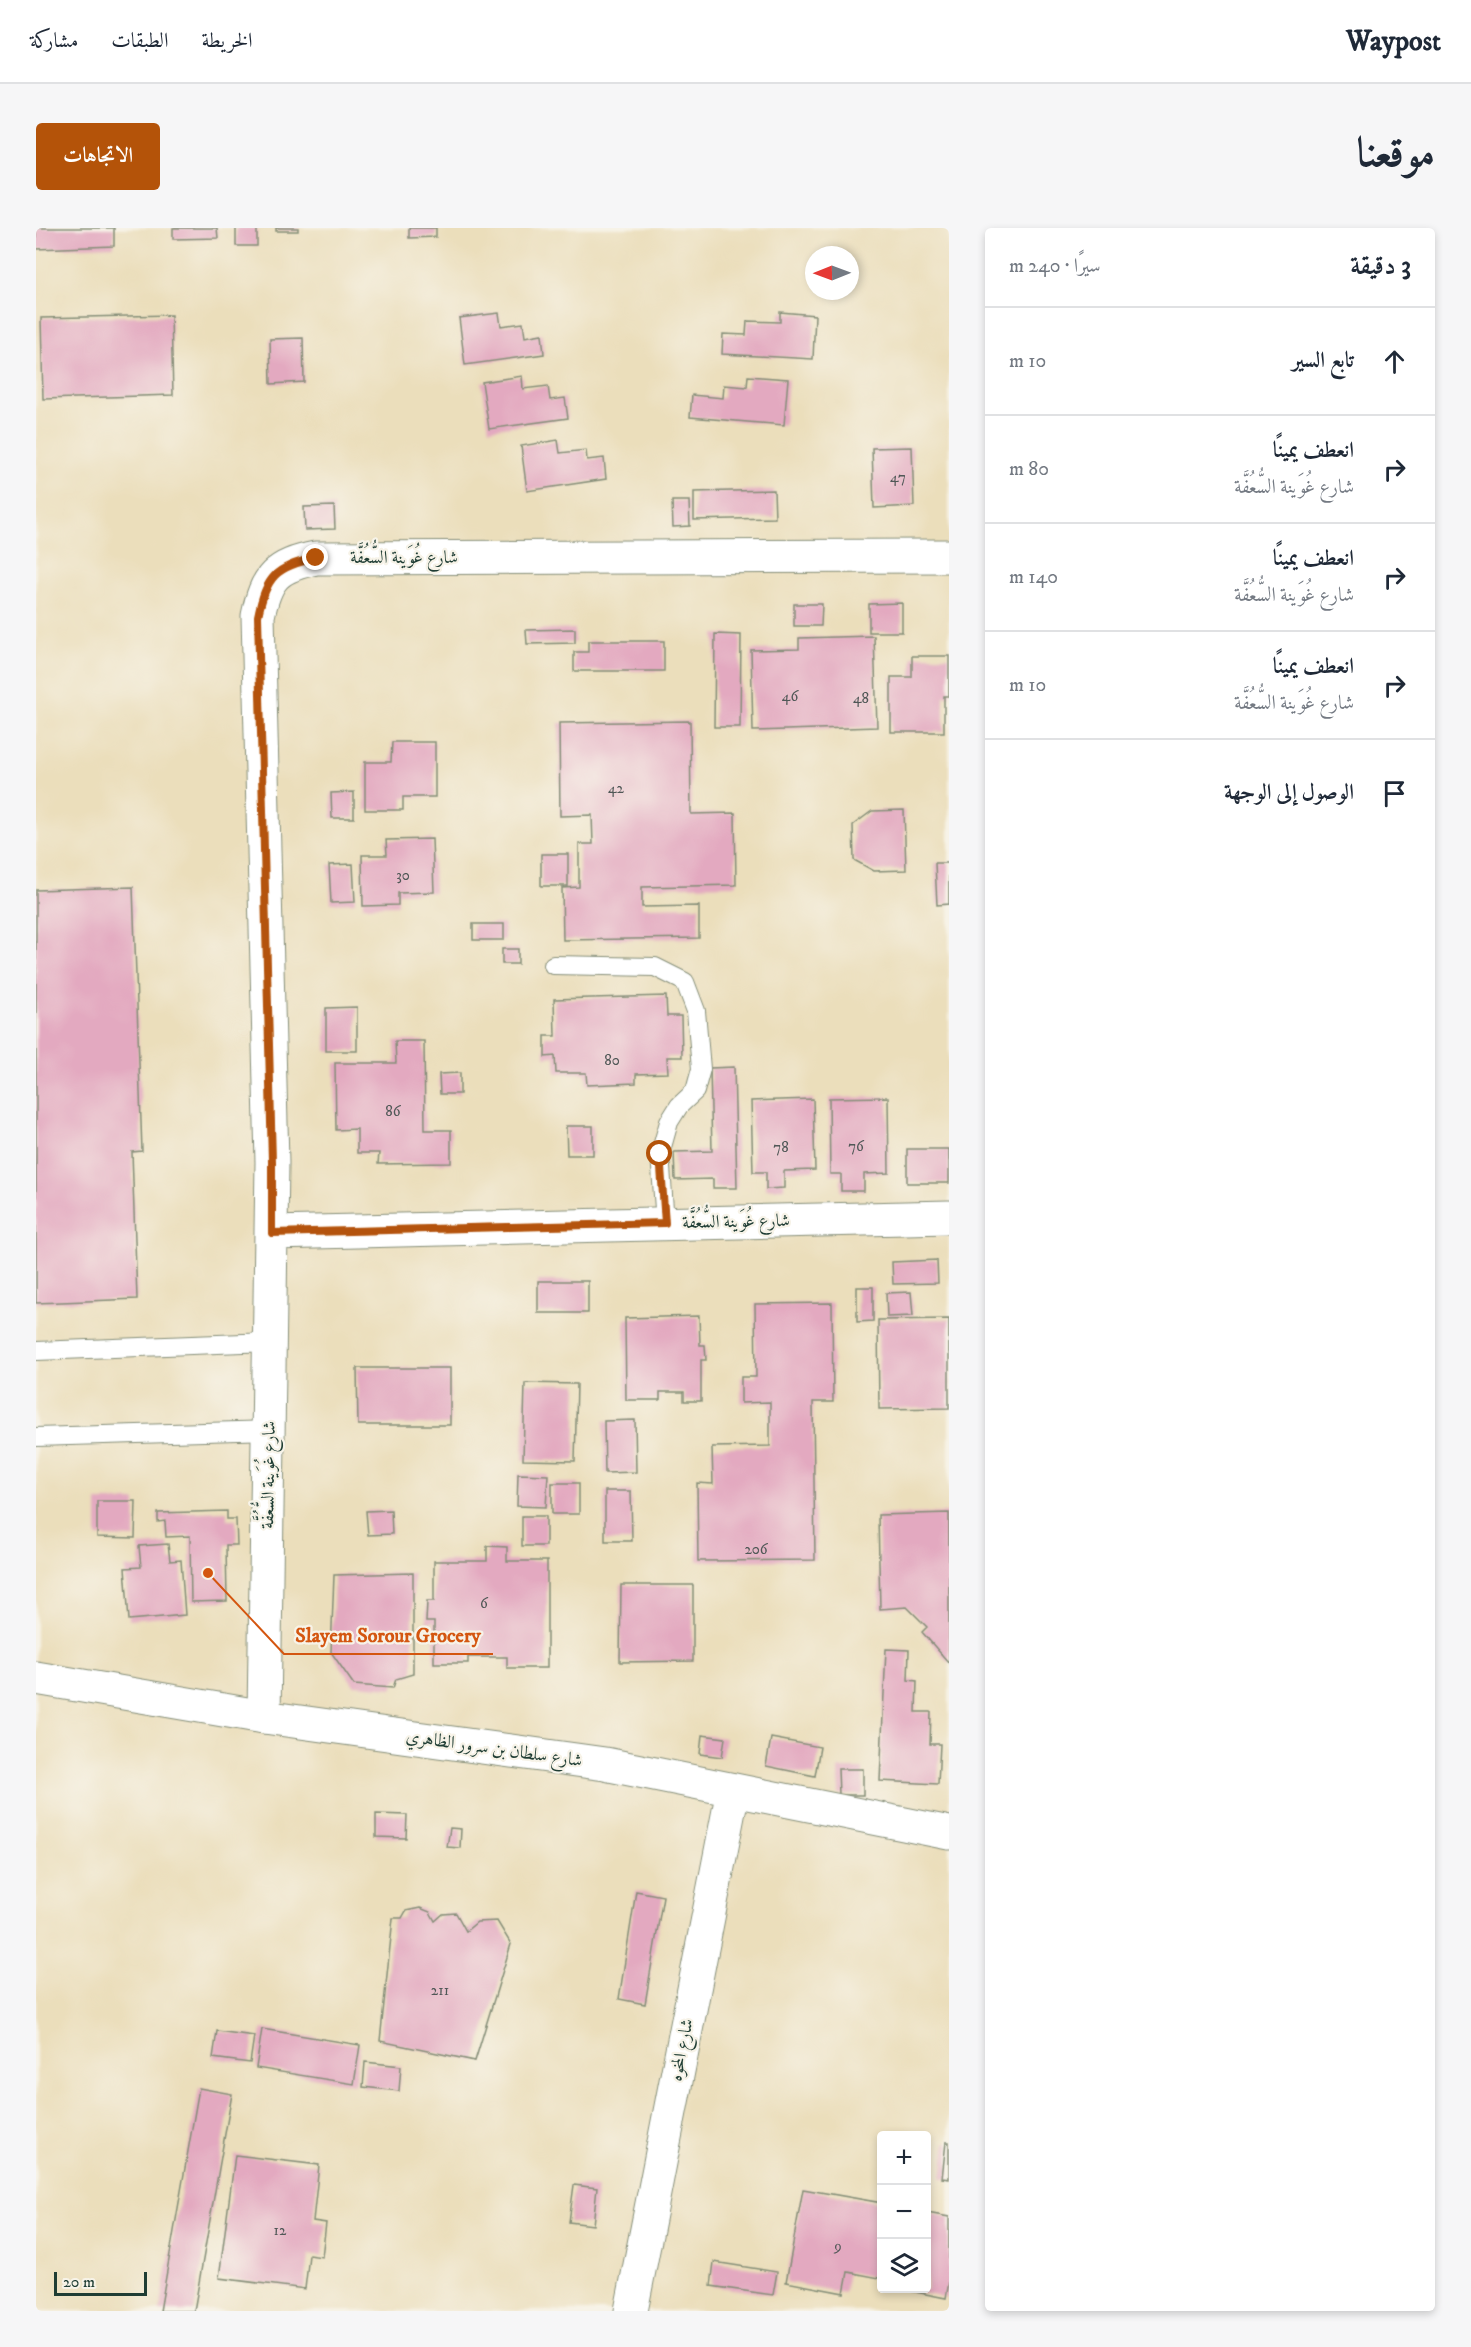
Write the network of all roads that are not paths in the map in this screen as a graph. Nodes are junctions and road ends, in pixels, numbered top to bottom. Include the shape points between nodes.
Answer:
1 (949, 556) edge
2 (553, 965) dead end
3 (949, 1217) edge
4 (665, 1223) junction
5 (272, 1233) junction
6 (269, 1342) junction
7 (36, 1351) edge
8 (269, 1430) junction
9 (36, 1437) edge
10 (36, 1678) edge
11 (264, 1717) junction
12 (733, 1790) junction
13 (949, 1833) edge
14 (631, 2311) edge

1 - 5 street, شارع غُوَينة السُّعُفَّة via 316,558 283,568 268,581 258,616
2 - 4 lane via 655,967 685,982 696,1011 701,1070 695,1091 669,1122 660,1154
3 - 4 street, شارع غُوَينة السُّعُفَّة
4 - 5 street, شارع غُوَينة السُّعُفَّة
5 - 6 street, شارع غُوَينة السُّعُفَّة
6 - 7 lane
6 - 8 street, شارع غُوَينة السُّعُفَّة
8 - 9 lane
8 - 11 street, شارع غُوَينة السُّعُفَّة
10 - 11 street, شارع سلطان بن سرور الظاهري
11 - 12 street, شارع سلطان بن سرور الظاهري via 605,1764
12 - 13 street, شارع سلطان بن سرور الظاهري
12 - 14 street, شارع المخوه

